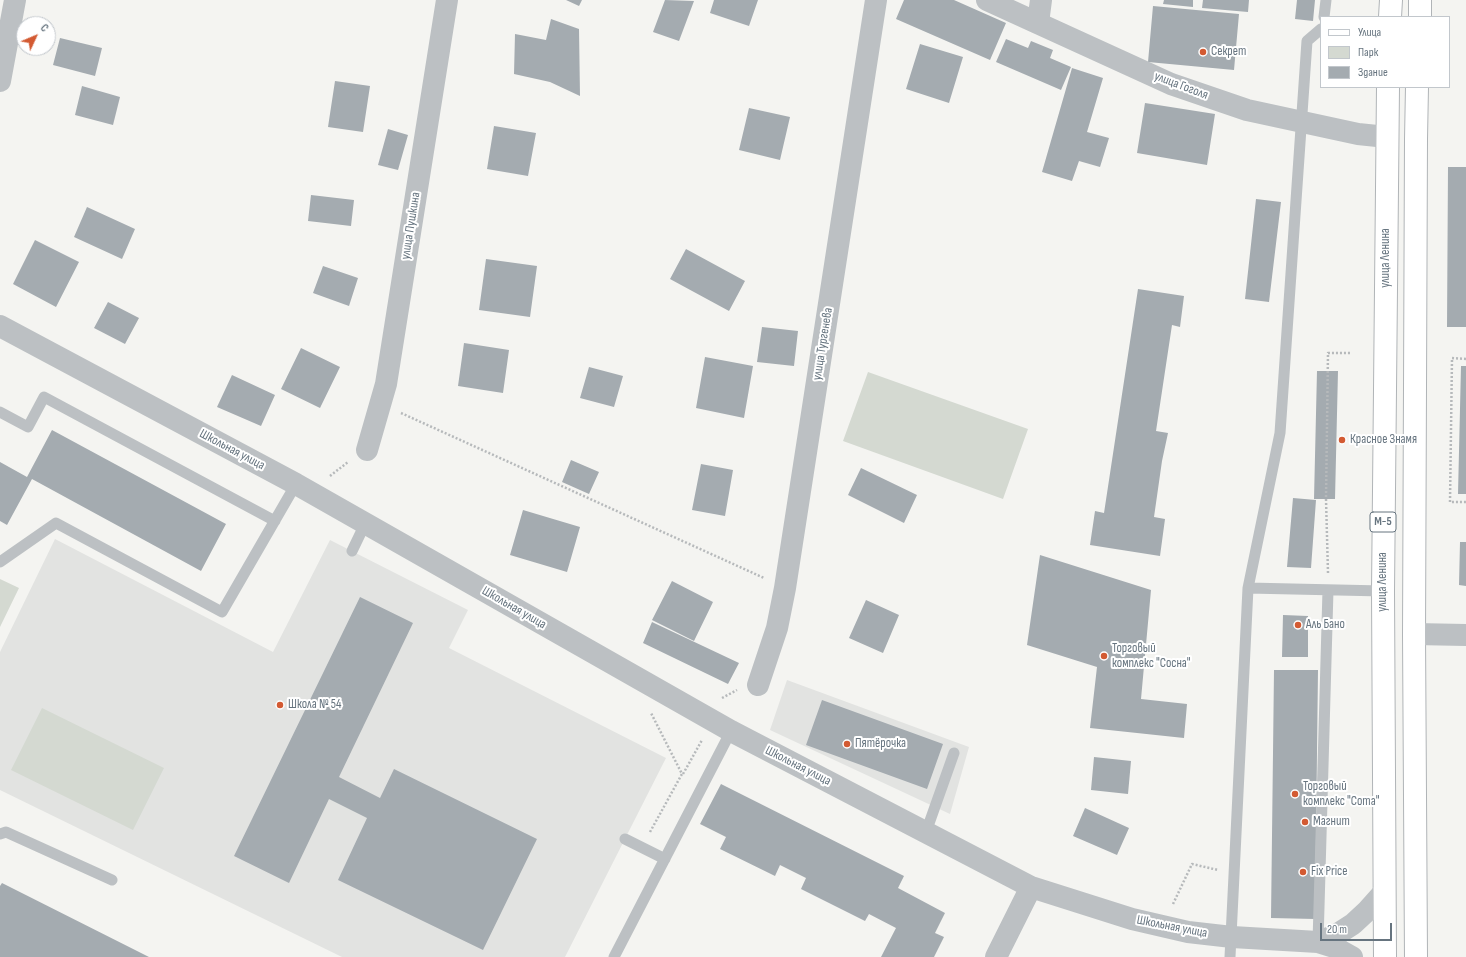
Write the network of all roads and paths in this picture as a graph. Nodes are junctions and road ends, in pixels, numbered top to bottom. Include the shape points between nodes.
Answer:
1 (15, 0) edge
2 (447, 0) edge
3 (876, 0) edge
4 (987, 0) edge
5 (1041, 0) edge
6 (1326, 0) edge
7 (1391, 0) edge
8 (1420, 0) edge
9 (1324, 16) edge
10 (1390, 16) edge
11 (1420, 16) edge
12 (1038, 23) junction
13 (1320, 30) edge
14 (0, 80) edge
15 (1388, 88) edge
16 (1417, 88) edge
17 (1300, 122) junction
18 (1387, 137) junction
19 (0, 326) edge
20 (1351, 353) dead end
21 (1466, 358) edge
22 (380, 404) junction
23 (0, 412) edge
24 (367, 450) dead end
25 (296, 484) junction
26 (1466, 502) edge
27 (274, 521) junction
28 (365, 524) junction
29 (352, 551) dead end
30 (0, 562) edge
31 (785, 588) junction
32 (1248, 588) junction
33 (1328, 590) junction
34 (1383, 591) junction
35 (1414, 634) junction
36 (1466, 635) edge
37 (758, 685) dead end
38 (650, 710) dead end
39 (731, 731) junction
40 (703, 738) dead end
41 (954, 753) dead end
42 (682, 774) junction
43 (926, 832) junction
44 (0, 834) edge
45 (625, 839) dead end
46 (641, 847) junction
47 (665, 859) junction
48 (1235, 874) junction
49 (112, 880) dead end
50 (1031, 887) junction
51 (1384, 892) junction
52 (1171, 909) dead end
53 (1318, 942) junction
54 (1231, 947) edge
55 (614, 957) edge
56 (996, 957) edge
57 (1352, 957) edge
58 (1385, 957) edge
59 (1416, 957) edge

1 - 14 street
2 - 22 street, улица Пушкина via 386,384
3 - 31 street, улица Тургенева
4 - 12 street, улица Гоголя
5 - 12 street
6 - 9 lane
7 - 10 main road
8 - 11 main road
12 - 17 street, улица Гоголя via 1171,84 1247,110
13 - 17 lane via 1307,41
15 - 18 main road, улица Ленина / М-5
16 - 35 main road, М-5
17 - 18 street, улица Гоголя
17 - 32 lane via 1280,433
18 - 34 main road, улица Ленина / М-5
19 - 25 street, Школьная улица
20 - 33 path via 1328,353
21 - 26 path via 1452,358 1450,502
22 - 24 street, улица Пушкина
22 - 31 path
23 - 27 lane via 28,426 44,397
25 - 27 lane
25 - 28 street, Школьная улица
27 - 30 lane via 222,612 56,523
28 - 29 lane
28 - 39 street, Школьная улица
31 - 37 street, улица Тургенева via 778,628
32 - 33 lane
32 - 48 lane
33 - 34 lane
33 - 53 lane
34 - 51 main road, улица Ленина / М-5
35 - 36 street
35 - 59 main road, М-5
38 - 42 path
39 - 43 street, Школьная улица
39 - 47 lane
40 - 42 path
41 - 43 lane
42 - 46 path
43 - 50 street, Школьная улица
44 - 49 lane via 6,832
45 - 46 lane
46 - 47 lane
47 - 55 lane
48 - 52 path via 1192,864
48 - 54 lane
50 - 54 street, Школьная улица via 1132,919 1188,932
50 - 56 street
51 - 53 street, Школьная улица via 1353,924 1336,935
51 - 58 main road, улица Ленина / М-5
53 - 54 street, Школьная улица
53 - 57 street, Школьная улица via 1334,946

